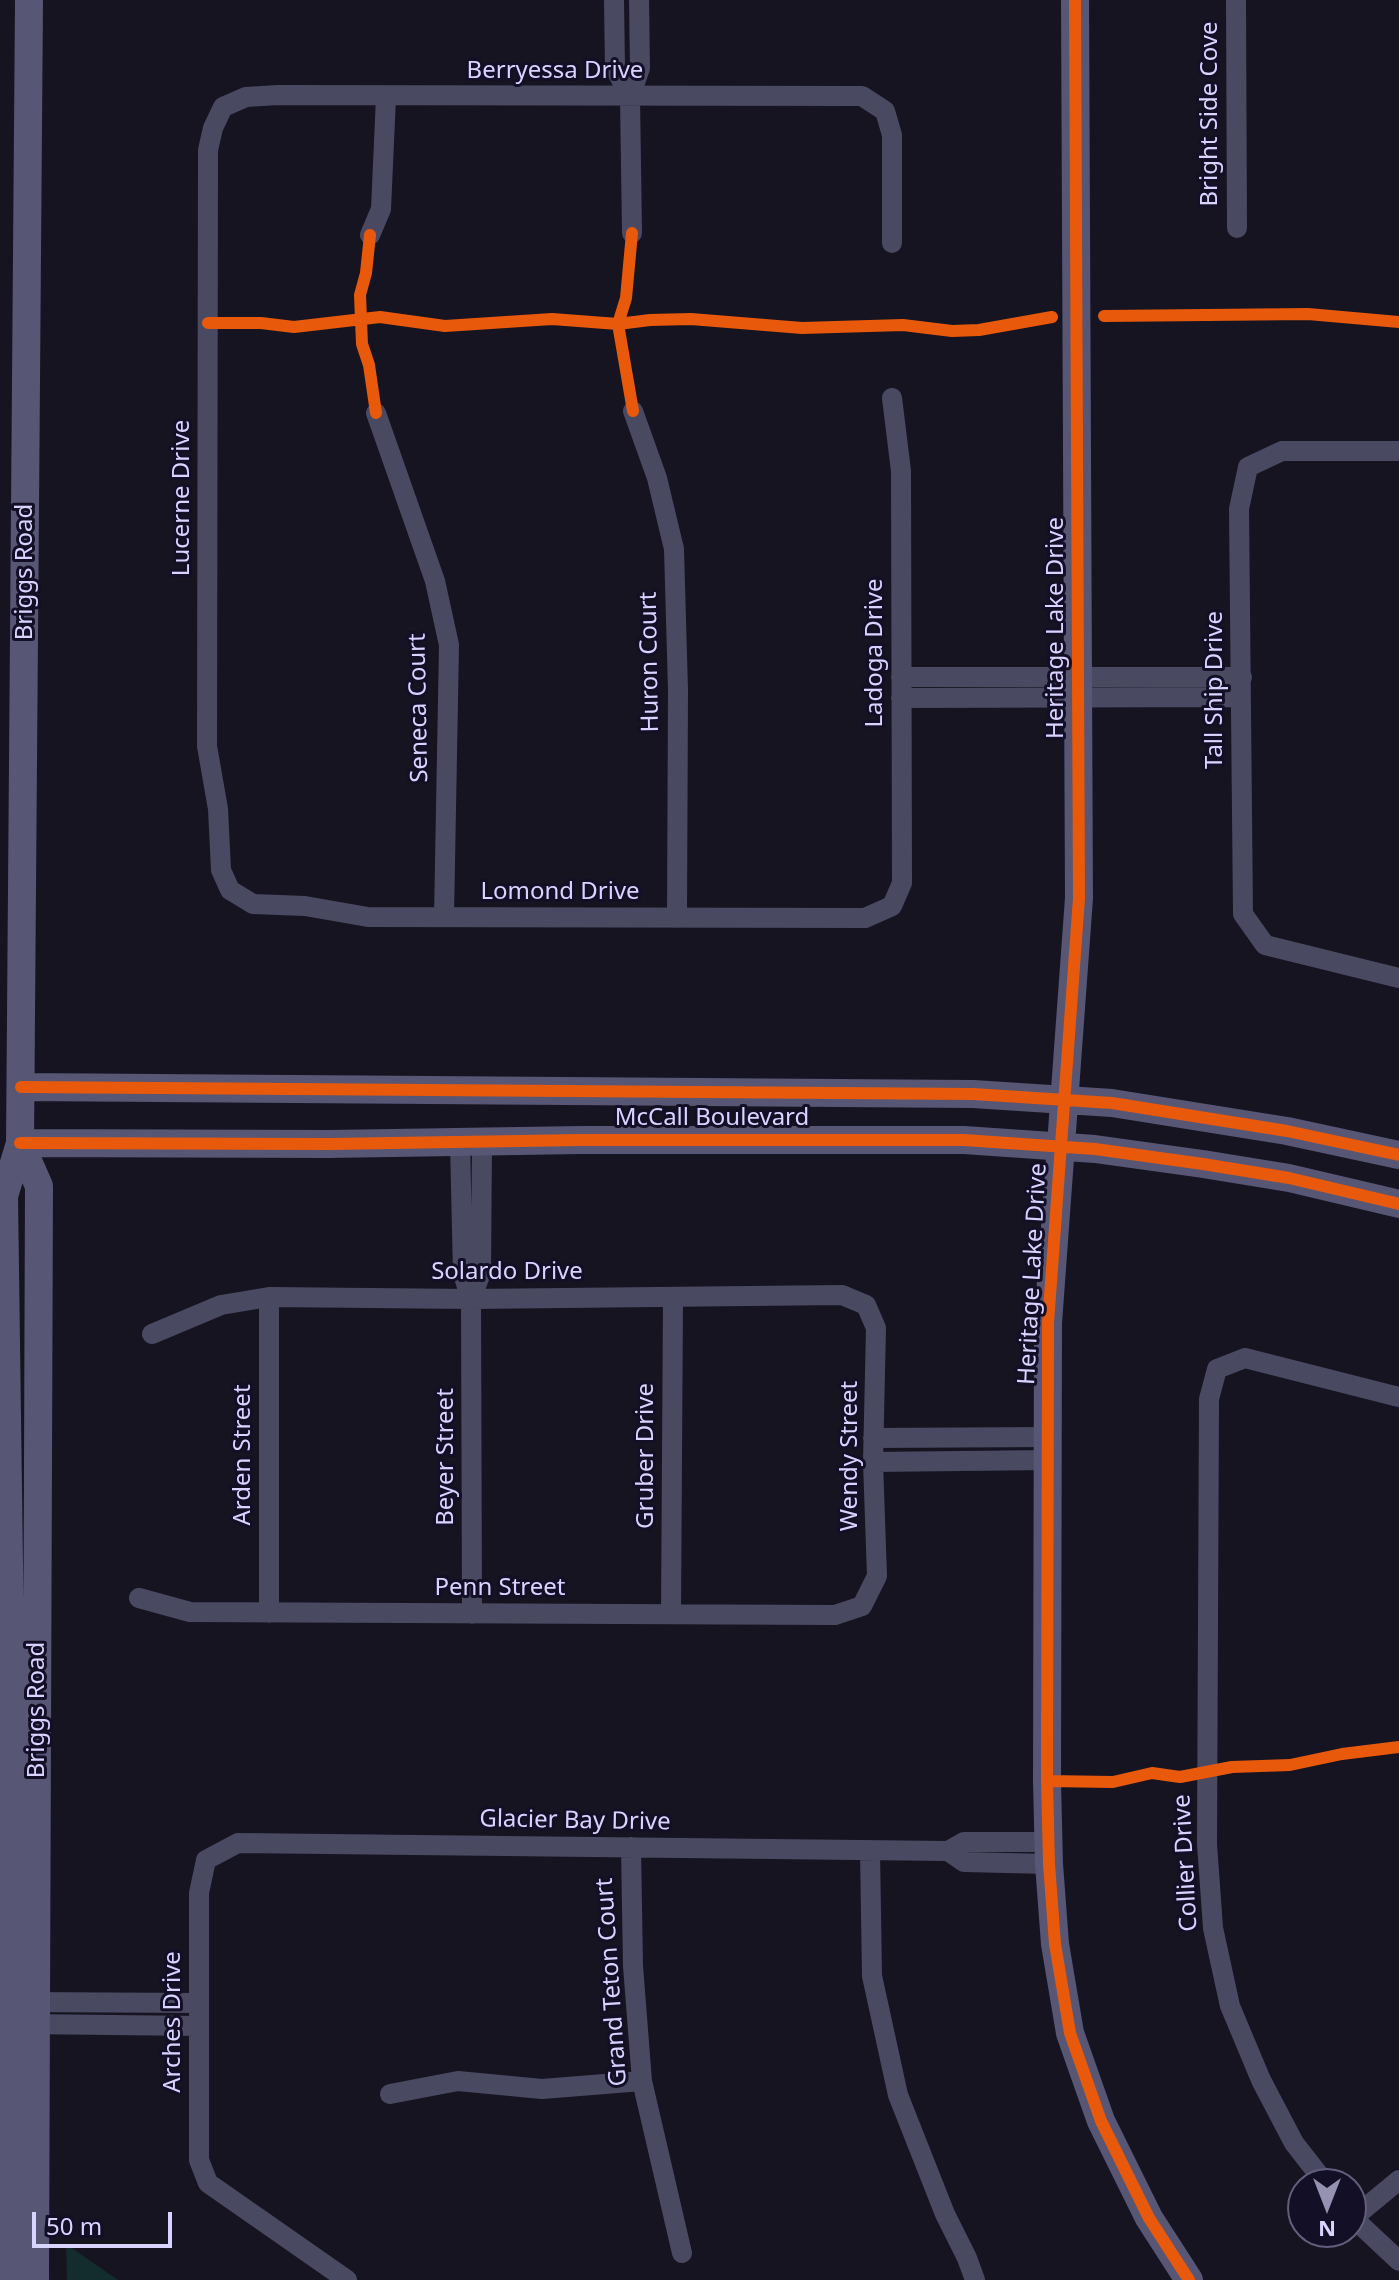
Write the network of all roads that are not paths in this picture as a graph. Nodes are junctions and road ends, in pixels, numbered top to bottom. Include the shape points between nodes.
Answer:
1 (29, 0) edge
2 (614, 0) edge
3 (639, 0) edge
4 (1075, 0) edge
5 (1236, 0) edge
6 (386, 97) junction
7 (630, 97) junction
8 (223, 107) joint
9 (1237, 228) dead end
10 (632, 233) dead end
11 (370, 235) dead end
12 (892, 243) dead end
13 (892, 398) dead end
14 (633, 411) dead end
15 (376, 413) dead end
16 (1399, 451) edge
17 (1242, 687) junction
18 (901, 688) junction
19 (1079, 688) junction
20 (230, 890) joint
21 (892, 906) joint
22 (444, 917) junction
23 (677, 918) junction
24 (1399, 978) edge
25 (21, 1087) junction
26 (1063, 1099) junction
27 (471, 1142) junction
28 (20, 1143) junction
29 (1061, 1147) junction
30 (1399, 1155) edge
31 (1399, 1204) edge
32 (269, 1297) junction
33 (673, 1297) junction
34 (471, 1299) junction
35 (866, 1305) joint
36 (152, 1334) dead end
37 (1399, 1397) edge
38 (873, 1438) junction
39 (1049, 1449) junction
40 (873, 1462) junction
41 (139, 1598) dead end
42 (862, 1606) joint
43 (269, 1613) junction
44 (472, 1614) junction
45 (671, 1614) junction
46 (631, 1847) junction
47 (870, 1850) junction
48 (1049, 1853) junction
49 (206, 1860) joint
50 (199, 2003) junction
51 (24, 2013) junction
52 (199, 2026) junction
53 (642, 2081) junction
54 (390, 2094) dead end
55 (1314, 2168) edge
56 (1399, 2180) edge
57 (1367, 2205) edge
58 (1367, 2231) edge
59 (682, 2253) dead end
60 (1399, 2261) edge
61 (7, 2280) edge
62 (35, 2280) edge
63 (347, 2280) edge
64 (975, 2280) edge
65 (1189, 2280) edge

1 - 25 main road, Briggs Road
2 - 7 street via 615,68
3 - 7 street via 640,68
4 - 19 main road, Heritage Lake Drive
5 - 9 street, Bright Side Cove
6 - 7 street, Berryessa Drive
6 - 8 street, Berryessa Drive via 278,95 246,97
6 - 11 street via 381,209
7 - 10 street
7 - 12 street, Berryessa Drive via 862,96 885,111 892,135
8 - 20 street, Lucerne Drive via 208,150 207,746 221,870
13 - 18 street, Ladoga Drive via 901,471
14 - 23 street, Huron Court via 674,549
15 - 22 street, Seneca Court via 435,581 449,645
16 - 17 street, Tall Ship Drive via 1282,451 1248,467 1239,509
17 - 19 street
17 - 24 street, Tall Ship Drive via 1243,914 1265,945
18 - 19 street
18 - 21 street, Ladoga Drive via 902,883
19 - 26 main road, Heritage Lake Drive via 1079,898
20 - 22 street, Lomond Drive via 253,904 368,917
21 - 23 street, Lomond Drive via 865,918
22 - 23 street, Lomond Drive
25 - 26 main road, McCall Boulevard via 957,1093
25 - 28 main road, Briggs Road
26 - 29 main road, Heritage Lake Drive
26 - 30 main road, McCall Boulevard via 1214,1118
27 - 28 main road, McCall Boulevard
27 - 29 main road, McCall Boulevard via 964,1140
27 - 34 street, Beyer Street via 463,1274
28 - 51 main road, Briggs Road via 39,1186
29 - 31 main road, McCall Boulevard via 1289,1178
29 - 39 main road, Heritage Lake Drive via 1048,1323
32 - 34 street, Solardo Drive
32 - 36 street, Solardo Drive via 221,1305
32 - 43 street, Arden Street
33 - 34 street, Solardo Drive
33 - 35 street, Solardo Drive via 842,1295
33 - 45 street, Gruber Drive
34 - 44 street, Beyer Street
35 - 38 street, Wendy Street via 876,1328
37 - 55 street, Collier Drive via 1245,1358 1217,1369 1209,1399 1207,1844 1213,1928 1230,2006 1261,2080
38 - 39 street
38 - 40 street, Wendy Street
39 - 40 street
39 - 48 main road, Heritage Lake Drive
40 - 42 street, Wendy Street via 877,1576
41 - 43 street, Penn Street via 190,1612
42 - 45 street, Penn Street via 835,1615
43 - 44 street, Penn Street
44 - 45 street, Penn Street
46 - 47 street, Glacier Bay Drive
46 - 49 street, Glacier Bay Drive via 238,1843
46 - 53 street, Grand Teton Court
47 - 48 street, Glacier Bay Drive via 948,1851 964,1862
47 - 64 street via 872,1976 898,2095
48 - 65 main road, Heritage Lake Drive via 1055,1944 1070,2033 1101,2121 1149,2218
49 - 50 street, Arches Drive via 199,1893
50 - 51 street
50 - 52 street, Arches Drive
51 - 52 street
51 - 61 main road, Briggs Road
51 - 62 main road, Briggs Road
52 - 63 street, Arches Drive via 199,2160 208,2183
53 - 54 street via 542,2089 458,2081
53 - 59 street, Grand Teton Court
56 - 57 street
58 - 60 street

